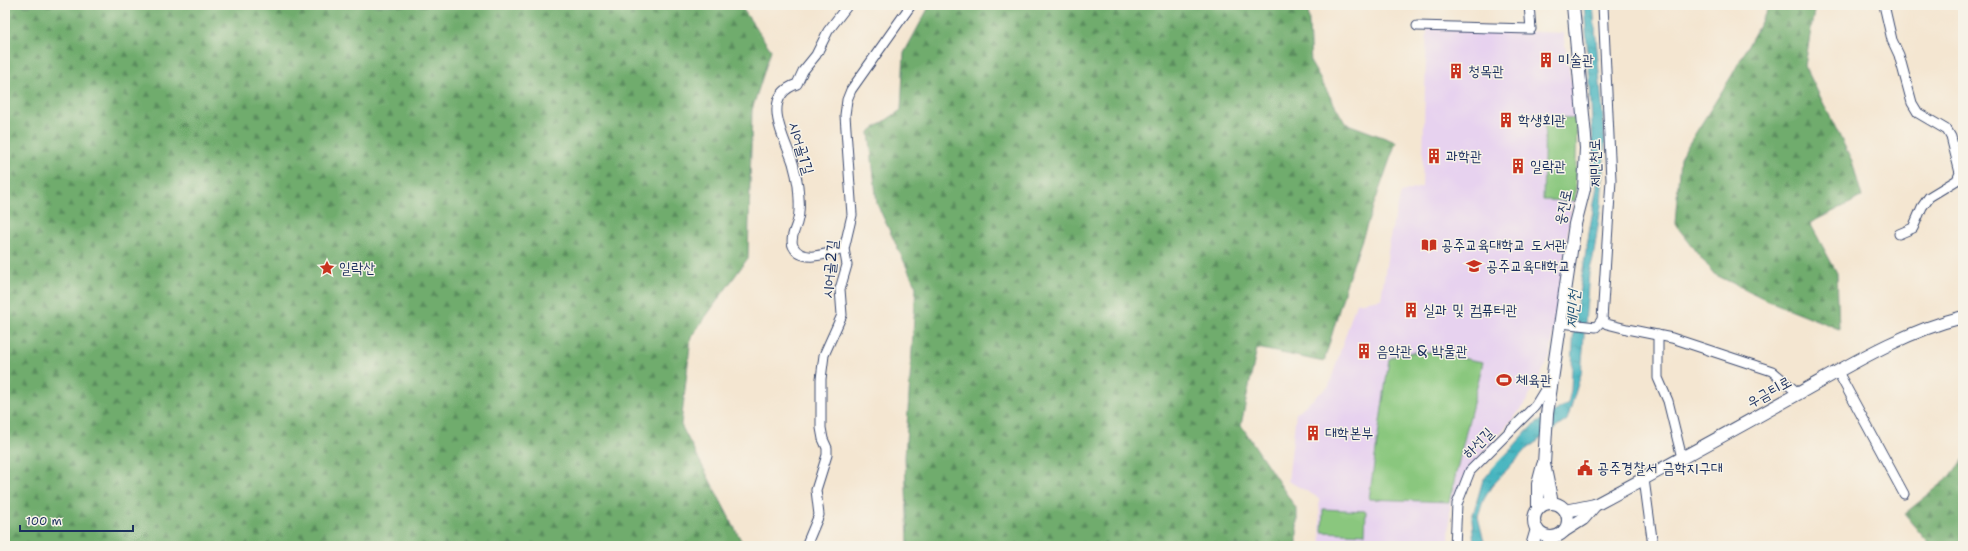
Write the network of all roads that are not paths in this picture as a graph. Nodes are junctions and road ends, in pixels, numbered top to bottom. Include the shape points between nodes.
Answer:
1 (848, 5) edge
2 (911, 5) edge
3 (1528, 5) edge
4 (1573, 5) edge
5 (1603, 5) edge
6 (1884, 5) edge
7 (1417, 26) dead end
8 (1899, 234) dead end
9 (844, 249) junction
10 (1963, 317) edge
11 (1561, 323) junction
12 (1599, 324) junction
13 (1658, 335) junction
14 (1838, 372) junction
15 (1553, 375) junction
16 (1799, 394) junction
17 (1682, 458) junction
18 (1544, 464) junction
19 (1644, 479) junction
20 (1904, 494) dead end
21 (1552, 503) junction
22 (1595, 506) junction
23 (1446, 508) dead end
24 (1456, 509) junction
25 (1538, 509) junction
26 (1566, 511) junction
27 (1537, 529) junction
28 (1556, 538) edge
29 (806, 546) edge
30 (1454, 546) edge
31 (1532, 546) edge
32 (1653, 546) edge

1 - 9 street, 시어골1길 via 828,31 797,84 788,87 782,93 777,110 777,122 793,163 797,185 799,209 793,246 807,256
2 - 9 street, 시어골2길 via 851,90 847,100 845,115 852,215
3 - 7 street via 1531,29
4 - 11 main road, 웅진로 via 1586,148 1584,189 1575,224
5 - 12 street, 제민천로 via 1611,180
6 - 8 street via 1912,103 1918,113 1947,130 1960,174 1957,180 1929,197 1913,228
9 - 29 street, 시어골2길 via 847,265 840,289 842,315 824,355 821,379 820,428 827,455 816,490 818,515
10 - 14 main road, 우금티로 via 1935,324 1901,338
11 - 12 street
11 - 15 main road, 웅진로
12 - 13 street
13 - 16 street via 1772,371
13 - 17 street via 1658,378 1668,401
14 - 16 main road, 우금티로
14 - 20 street
15 - 18 main road, 웅진로 via 1547,414
15 - 24 street, 하선길 via 1535,406 1470,470
16 - 17 main road, 우금티로
17 - 19 main road, 우금티로
18 - 21 main road
18 - 25 main road via 1538,484
19 - 22 main road, 우금티로
19 - 32 street
21 - 25 main road
21 - 26 main road via 1558,504
22 - 26 main road, 우금티로
22 - 28 main road, 우금티로 via 1583,519
23 - 24 street
24 - 30 street, 하선길
25 - 27 main road via 1534,518
26 - 28 main road via 1568,521
27 - 28 main road via 1545,536
27 - 31 main road

